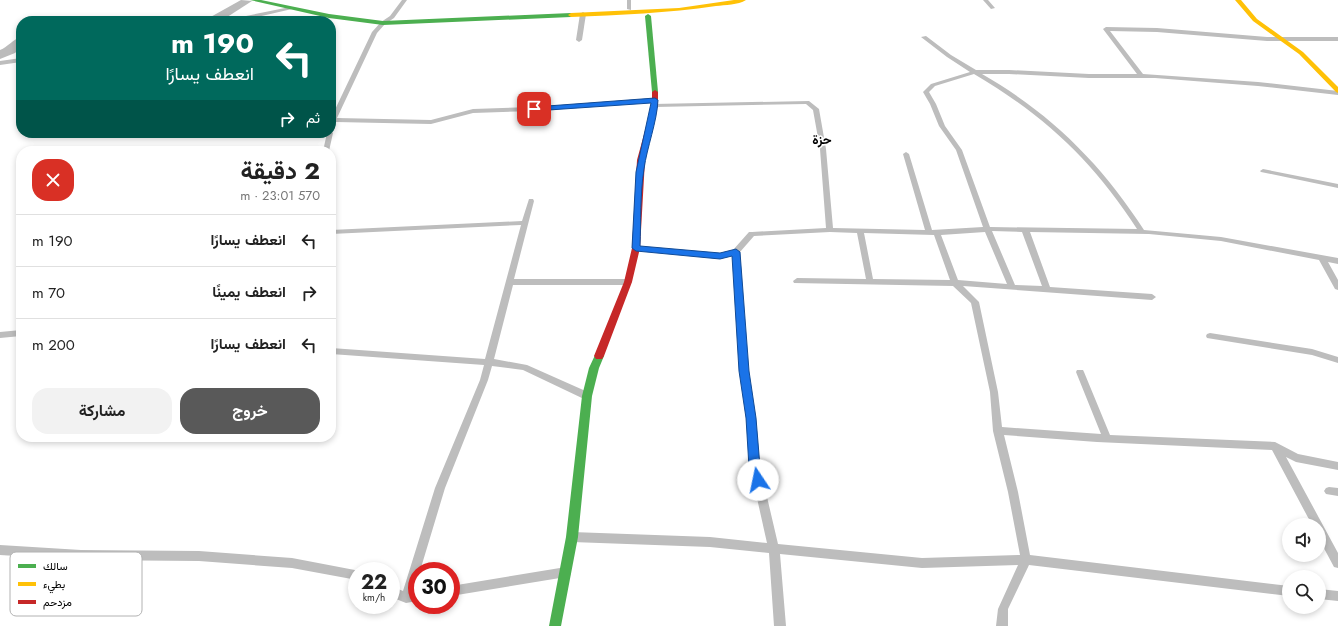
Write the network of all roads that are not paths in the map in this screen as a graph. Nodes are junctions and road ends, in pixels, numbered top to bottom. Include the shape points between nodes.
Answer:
1 (253, 0) edge
2 (405, 0) edge
3 (717, 0) edge
4 (743, 0) edge
5 (985, 0) edge
6 (1238, 0) edge
7 (629, 5) edge
8 (290, 8) junction
9 (993, 8) dead end
10 (647, 11) junction
11 (583, 14) junction
12 (253, 16) edge
13 (329, 16) edge
14 (392, 16) junction
15 (336, 17) edge
16 (383, 23) junction
17 (924, 37) dead end
18 (1283, 39) junction
19 (1338, 39) edge
20 (579, 40) dead end
21 (16, 61) edge
22 (0, 63) edge
23 (976, 72) junction
24 (1140, 76) junction
25 (1338, 92) edge
26 (655, 103) junction
27 (336, 114) edge
28 (336, 120) edge
29 (906, 154) dead end
30 (1263, 171) dead end
31 (1338, 186) edge
32 (531, 201) dead end
33 (525, 223) junction
34 (987, 229) junction
35 (1025, 229) junction
36 (830, 230) junction
37 (860, 231) junction
38 (336, 232) edge
39 (1142, 232) junction
40 (933, 233) junction
41 (636, 248) junction
42 (736, 252) junction
43 (1322, 258) junction
44 (1338, 261) edge
45 (797, 281) dead end
46 (509, 282) junction
47 (628, 282) junction
48 (870, 282) junction
49 (956, 283) junction
50 (1012, 287) junction
51 (1338, 287) edge
52 (1047, 290) junction
53 (1152, 297) dead end
54 (16, 333) edge
55 (0, 335) edge
56 (1210, 336) dead end
57 (336, 351) edge
58 (1338, 360) edge
59 (488, 362) junction
60 (1080, 372) dead end
61 (587, 396) junction
62 (998, 431) junction
63 (1107, 438) junction
64 (1275, 446) junction
65 (1338, 466) edge
66 (1313, 518) edge
67 (572, 536) junction
68 (1326, 542) edge
69 (774, 548) junction
70 (0, 550) edge
71 (32, 552) edge
72 (142, 556) edge
73 (1026, 560) junction
74 (421, 562) edge
75 (1338, 563) edge
76 (566, 572) junction
77 (348, 573) edge
78 (460, 589) edge
79 (1282, 589) edge
80 (1326, 595) edge
81 (1338, 596) edge
82 (554, 626) edge
83 (780, 626) edge
84 (1002, 626) edge

1 - 8 main road
2 - 14 street
3 - 10 main road
4 - 10 main road via 719,6
5 - 9 street
6 - 18 main road via 1255,20
7 - 10 main road
7 - 14 main road
8 - 12 street
8 - 13 main road
8 - 14 main road
10 - 11 main road
10 - 26 main road
11 - 16 main road
11 - 20 street
14 - 16 street
15 - 16 main road
16 - 27 street via 375,32
17 - 23 street via 957,62
18 - 19 street
18 - 24 street via 1106,29
18 - 25 main road via 1301,53
21 - 22 street
23 - 24 street
23 - 34 street via 933,85 926,92 942,126 959,150
23 - 39 street via 1023,102 1061,133 1107,181 1126,205
24 - 25 street
26 - 28 street via 473,111 431,122
26 - 36 street via 807,102 816,109 823,149
26 - 41 main road via 640,172
29 - 40 street
30 - 31 street
32 - 33 street
33 - 38 street
33 - 46 street
34 - 35 street
34 - 40 street
34 - 50 street
35 - 39 street
35 - 52 street
36 - 37 street
36 - 42 street via 752,234
37 - 40 street
37 - 48 street
39 - 43 street via 1220,239
40 - 49 street
41 - 42 street via 720,256
41 - 47 main road
42 - 69 street via 744,371 755,467
43 - 44 street
43 - 51 street
45 - 48 street
46 - 47 street
46 - 59 street
47 - 61 main road via 594,368
48 - 49 street
49 - 50 street
49 - 62 street via 975,302 994,392
50 - 52 street
52 - 53 street
54 - 55 street
56 - 58 street via 1312,352
57 - 59 street
59 - 61 street via 524,367
59 - 74 street via 484,380 440,488
60 - 63 street
61 - 67 main road
62 - 63 street
62 - 73 street
63 - 64 street
64 - 65 street via 1296,458
64 - 66 street
67 - 69 street via 710,542
67 - 76 main road
68 - 75 street
69 - 73 street via 922,562
69 - 83 street
70 - 71 street
72 - 77 street via 199,556 292,563
73 - 79 street
73 - 84 street via 1003,609
76 - 78 street
76 - 82 main road
80 - 81 street

